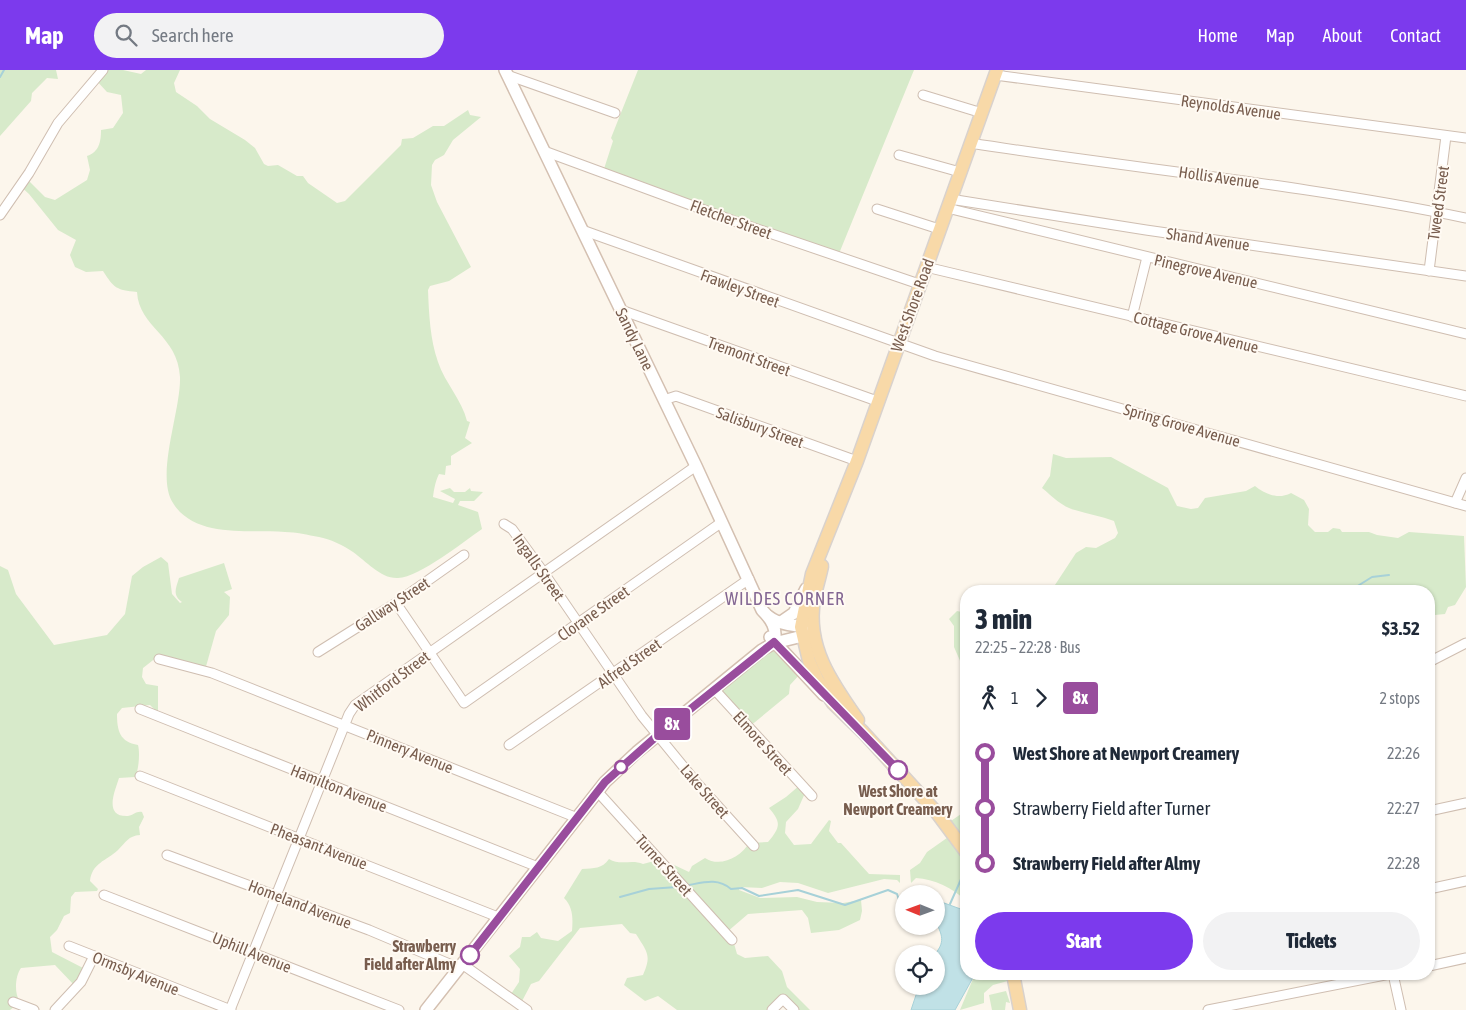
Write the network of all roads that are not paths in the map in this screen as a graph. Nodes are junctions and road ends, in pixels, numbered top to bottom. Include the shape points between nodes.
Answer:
1 (103, 70) edge
2 (996, 72) edge
3 (506, 73) edge
4 (922, 96) dead end
5 (615, 112) dead end
6 (982, 113) junction
7 (1446, 136) junction
8 (1466, 138) edge
9 (970, 143) junction
10 (544, 151) junction
11 (899, 155) dead end
12 (960, 172) junction
13 (949, 204) junction
14 (877, 209) dead end
15 (1436, 212) junction
16 (0, 215) edge
17 (1466, 218) edge
18 (940, 229) junction
19 (582, 230) junction
20 (1146, 257) junction
21 (926, 267) junction
22 (1429, 271) junction
23 (1466, 276) edge
24 (920, 284) junction
25 (621, 310) junction
26 (1132, 317) junction
27 (1466, 334) edge
28 (898, 344) junction
29 (1466, 396) edge
30 (664, 400) junction
31 (877, 402) junction
32 (857, 461) junction
33 (696, 466) junction
34 (1466, 478) edge
35 (1455, 503) junction
36 (1466, 506) edge
37 (722, 522) junction
38 (504, 524) dead end
39 (827, 540) junction
40 (464, 555) dead end
41 (544, 573) junction
42 (749, 579) junction
43 (808, 586) junction
44 (396, 603) junction
45 (765, 613) junction
46 (781, 622) junction
47 (578, 623) junction
48 (807, 630) junction
49 (774, 642) junction
50 (1466, 643) edge
51 (318, 652) dead end
52 (429, 653) junction
53 (159, 659) dead end
54 (1435, 659) edge
55 (613, 675) junction
56 (714, 689) junction
57 (833, 703) junction
58 (140, 709) dead end
59 (345, 725) junction
60 (658, 735) junction
61 (509, 745) dead end
62 (876, 747) junction
63 (140, 776) dead end
64 (321, 781) junction
65 (597, 790) junction
66 (812, 796) dead end
67 (1466, 803) edge
68 (1435, 810) edge
69 (575, 817) junction
70 (299, 838) junction
71 (960, 844) edge
72 (754, 846) dead end
73 (167, 854) dead end
74 (538, 867) junction
75 (1466, 881) edge
76 (1435, 888) edge
77 (104, 895) dead end
78 (275, 896) junction
79 (498, 917) junction
80 (732, 940) dead end
81 (69, 946) dead end
82 (253, 953) junction
83 (94, 956) junction
84 (1466, 958) edge
85 (1435, 965) edge
86 (461, 966) junction
87 (1014, 980) edge
88 (1361, 980) edge
89 (1394, 980) edge
90 (13, 1002) dead end
91 (34, 1010) edge
92 (55, 1010) edge
93 (230, 1010) edge
94 (399, 1010) edge
95 (426, 1010) edge
96 (527, 1010) edge
97 (772, 1010) edge
98 (794, 1010) edge
99 (1020, 1010) edge
100 (1208, 1010) edge
101 (1401, 1010) edge

1 - 16 street via 58,123
2 - 6 main road, West Shore Road
2 - 7 street, Reynolds Avenue
3 - 5 street
3 - 10 main road, Sandy Lane
4 - 6 street
6 - 9 main road, West Shore Road
7 - 8 street, Reynolds Avenue
7 - 15 street, Tweed Street
9 - 12 main road, West Shore Road
9 - 15 street, Hollis Avenue via 1371,198
10 - 19 main road, Sandy Lane
10 - 24 street, Fletcher Street via 734,221
11 - 12 street
12 - 13 main road, West Shore Road
13 - 18 main road, West Shore Road
13 - 20 street, Pinegrove Avenue
13 - 22 street, Shand Avenue
14 - 18 street
15 - 17 street, Hollis Avenue
15 - 22 street, Tweed Street
18 - 21 main road, West Shore Road
19 - 25 main road, Sandy Lane
19 - 28 street, Frawley Street
20 - 26 street
20 - 27 street, Pinegrove Avenue
21 - 24 main road, West Shore Road
21 - 26 street, Cottage Grove Avenue
22 - 23 street, Shand Avenue
24 - 28 main road, West Shore Road
25 - 30 main road, Sandy Lane
25 - 31 street, Tremont Street
26 - 29 street, Cottage Grove Avenue
28 - 31 main road, West Shore Road
28 - 35 street, Spring Grove Avenue
30 - 32 street, Salisbury Street via 676,396
30 - 33 main road, Sandy Lane
31 - 32 main road, West Shore Road
32 - 39 main road, West Shore Road
33 - 37 main road, Sandy Lane
33 - 41 street, Whitford Street
34 - 35 street
35 - 36 street, Spring Grove Avenue
37 - 42 main road, Sandy Lane
37 - 47 street, Clorane Street
38 - 41 street, Ingalls Street via 512,529
39 - 43 main road, West Shore Road
39 - 48 main road, West Shore Road
40 - 44 street, Gallway Street
41 - 47 street, Ingalls Street
41 - 52 street, Whitford Street
42 - 45 main road, Sandy Lane
42 - 55 street, Alfred Street
43 - 46 main road via 794,613
43 - 48 main road, West Shore Road
44 - 51 street, Gallway Street
44 - 52 street
45 - 46 main road
45 - 49 main road, Sandy Lane via 763,621
46 - 48 main road
47 - 52 street, Clorane Street via 464,703
47 - 55 street, Ingalls Street
48 - 49 main road
48 - 57 main road, West Shore Road via 804,650 817,679
48 - 62 main road, West Shore Road via 824,668
49 - 56 main road
49 - 57 main road, Sandy Lane
50 - 54 street
52 - 59 street, Whitford Street via 358,702
53 - 59 street, Pinnery Avenue via 212,673
55 - 60 street, Ingalls Street
55 - 61 street, Alfred Street
56 - 60 main road
56 - 66 street, Elmore Street
57 - 62 main road, West Shore Road
58 - 64 street, Hamilton Avenue
59 - 64 street, Whitford Street
59 - 69 street, Pinnery Avenue
60 - 65 main road
60 - 72 street, Lake Street
62 - 71 main road, West Shore Road
63 - 70 street, Pheasant Avenue
64 - 70 street, Whitford Street
64 - 74 street, Hamilton Avenue
65 - 69 main road
65 - 80 street, Turner Street
67 - 68 street
69 - 74 main road
70 - 78 street, Whitford Street
70 - 79 street, Pheasant Avenue
73 - 78 street, Homeland Avenue
74 - 79 main road
75 - 76 street
77 - 82 street, Uphill Avenue
78 - 82 street, Whitford Street
78 - 86 street, Homeland Avenue
79 - 86 main road
81 - 83 street, Ormsby Avenue
82 - 93 street, Whitford Street
82 - 94 street, Uphill Avenue
83 - 92 street via 82,982
83 - 93 street, Ormsby Avenue
84 - 85 street
86 - 95 main road
86 - 96 street, Homeland Avenue
87 - 99 main road
88 - 100 street
89 - 101 street
90 - 91 street
97 - 98 street via 783,999

